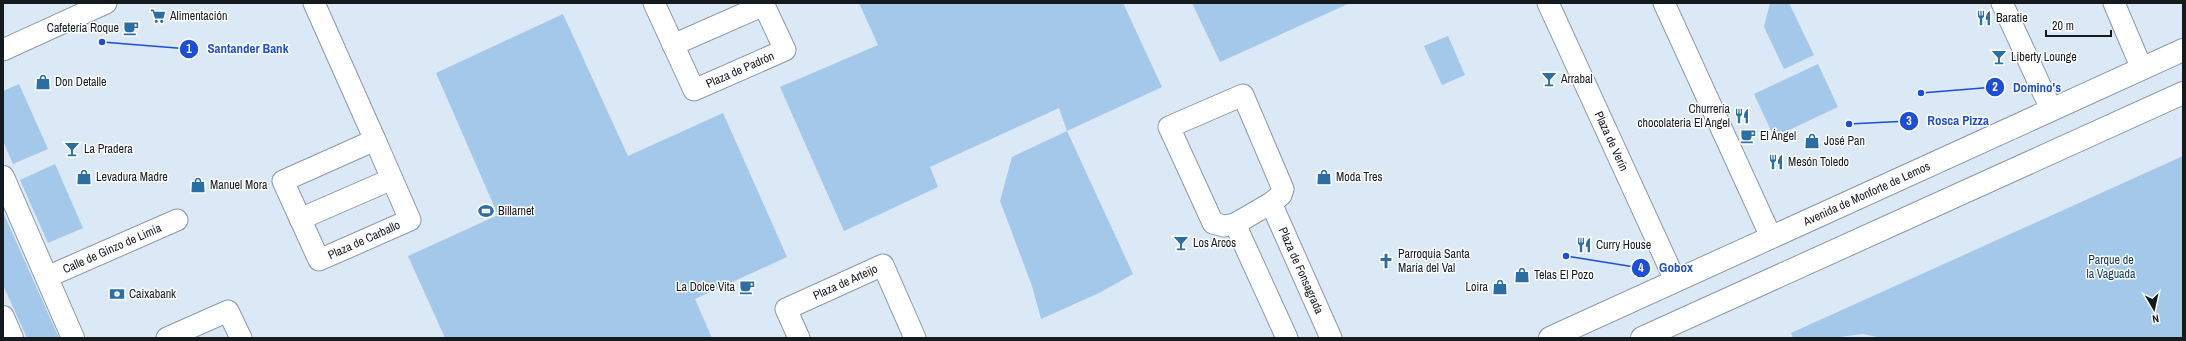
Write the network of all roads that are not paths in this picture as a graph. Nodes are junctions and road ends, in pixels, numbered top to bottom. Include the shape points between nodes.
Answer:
1 (106, 3) edge
2 (314, 3) edge
3 (654, 3) edge
4 (1548, 3) edge
5 (1664, 3) edge
6 (2002, 3) edge
7 (2114, 3) edge
8 (764, 4) edge
9 (673, 45) junction
10 (3, 50) edge
11 (2183, 50) edge
12 (2142, 69) junction
13 (2183, 93) edge
14 (2051, 109) junction
15 (375, 140) junction
16 (3, 177) edge
17 (392, 179) junction
18 (1271, 203) junction
19 (300, 219) junction
20 (177, 220) dead end
21 (1235, 224) junction
22 (1771, 237) junction
23 (47, 277) junction
24 (1675, 280) junction
25 (3, 318) edge
26 (12, 338) edge
27 (72, 338) edge
28 (167, 338) edge
29 (241, 338) edge
30 (799, 338) edge
31 (915, 338) edge
32 (1287, 338) edge
33 (1331, 338) edge
34 (1550, 338) edge
35 (1642, 338) edge

1 - 10 street
2 - 15 street, Plaza de Carballo
3 - 9 street, Plaza de Padrón
4 - 24 street, Plaza de Verín
5 - 22 street
6 - 14 street
7 - 12 street
8 - 9 street, Plaza de Padrón
8 - 9 street, Plaza de Padrón via 785,50 694,90
11 - 12 street, Avenida de Monforte de Lemos
12 - 14 street, Avenida de Monforte de Lemos
13 - 35 street
14 - 22 street, Avenida de Monforte de Lemos
15 - 17 street, Plaza de Carballo
15 - 19 street, Plaza de Carballo via 284,181
16 - 23 street, Calle de Ginzo de Limia
17 - 19 street
17 - 19 street, Plaza de Carballo via 410,220 319,260
18 - 21 street
18 - 21 street via 1281,195 1283,189 1243,95 1169,127 1213,223 1224,226
18 - 33 street, Plaza de Fonsagrada
20 - 23 street, Calle de Ginzo de Limia
21 - 32 street
22 - 24 street, Avenida de Monforte de Lemos
23 - 27 street, Calle de Ginzo de Limia
24 - 34 street, Avenida de Monforte de Lemos
25 - 26 street
28 - 29 street via 228,311
30 - 31 street, Plaza de Arteijo via 786,309 883,265

